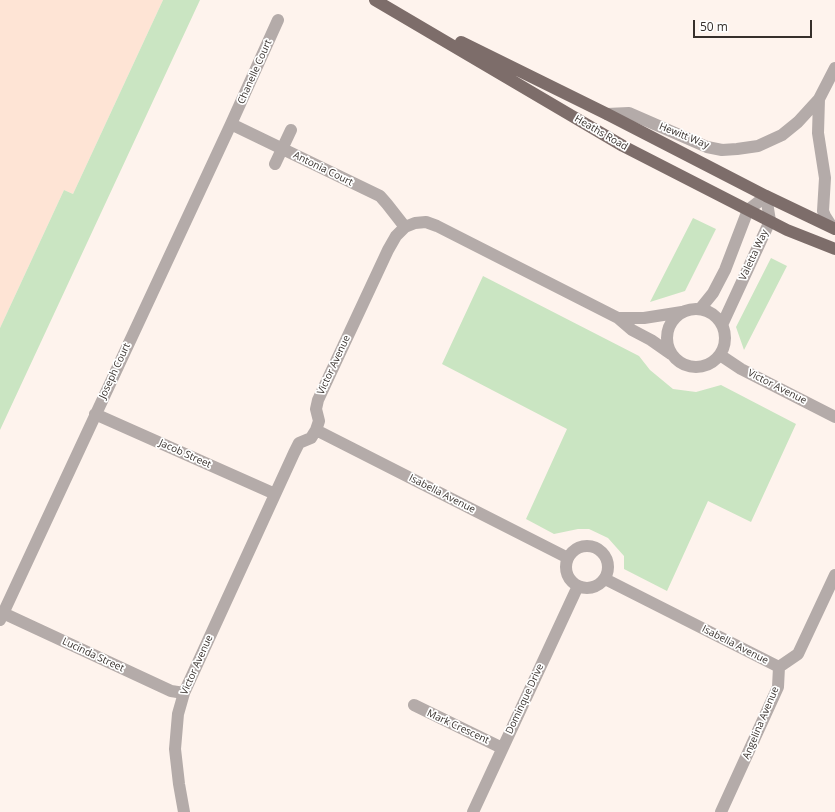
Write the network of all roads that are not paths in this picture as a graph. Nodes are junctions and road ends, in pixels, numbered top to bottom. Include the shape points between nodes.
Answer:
1 (278, 20) dead end
2 (835, 68) edge
3 (819, 99) junction
4 (607, 114) junction
5 (231, 124) junction
6 (291, 130) dead end
7 (282, 149) junction
8 (274, 164) dead end
9 (766, 196) junction
10 (748, 210) junction
11 (770, 221) junction
12 (405, 227) junction
13 (833, 228) edge
14 (835, 249) edge
15 (700, 309) junction
16 (682, 312) junction
17 (618, 318) junction
18 (722, 325) junction
19 (671, 354) junction
20 (720, 355) junction
21 (95, 414) junction
22 (835, 416) edge
23 (316, 430) junction
24 (276, 494) junction
25 (568, 558) junction
26 (835, 575) edge
27 (605, 579) junction
28 (578, 586) junction
29 (2, 616) edge
30 (779, 667) junction
31 (184, 693) junction
32 (414, 706) dead end
33 (502, 748) junction
34 (184, 812) edge
35 (473, 812) edge
36 (721, 812) edge

1 - 5 street, Chanelle Court
2 - 3 street, Hewitt Way
3 - 4 street, Hewitt Way via 782,135 758,146 737,149 707,148 629,112
3 - 13 street, Hewitt Way via 818,132 825,178 823,211
4 - 9 main road, Heaths Road
4 - 10 main road, Heaths Road via 376,0 623,146
5 - 7 street, Antonia Court
5 - 21 street, Joseph Court
6 - 7 street
7 - 8 street
7 - 12 street, Antonia Court via 380,196
9 - 10 street
9 - 11 street, Valetta Way
9 - 13 main road, Heaths Road
10 - 11 main road, Heaths Road
10 - 15 street, Valetta Way via 714,293
11 - 14 main road, Heaths Road
11 - 18 street, Valetta Way
12 - 17 street via 426,222 437,226
12 - 23 street, Victor Avenue via 388,250 318,400 316,409 319,421
15 - 16 street
15 - 18 street via 709,312
16 - 17 street via 654,318
16 - 19 street via 674,318 666,335
17 - 19 street via 632,330
18 - 20 street via 725,340
19 - 20 street via 686,366 695,367 713,362
20 - 22 street, Victor Avenue
21 - 24 street, Jacob Street
21 - 29 street, Joseph Court
23 - 24 street, Victor Avenue via 311,438 299,443
23 - 25 street, Isabella Avenue
24 - 31 street, Victor Avenue
25 - 27 street via 583,546 596,548 607,558 608,573
25 - 28 street via 566,572
26 - 30 street via 798,654
27 - 28 street via 593,588
27 - 30 street, Isabella Avenue
28 - 33 street, Dominque Drive
29 - 31 street, Lucinda Street via 171,691
30 - 36 street, Angelina Avenue via 778,687
31 - 34 street, Victor Avenue via 178,714 175,749
32 - 33 street, Mark Crescent
33 - 35 street, Dominque Drive

